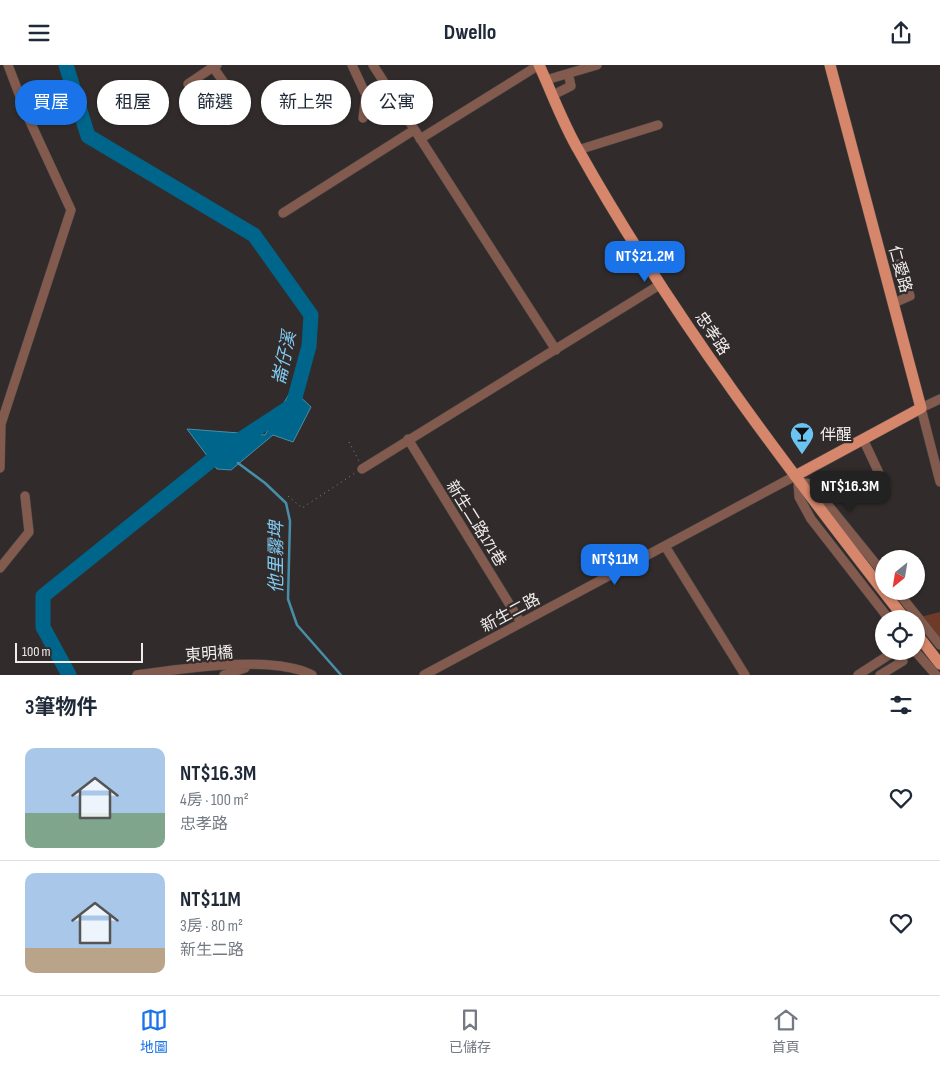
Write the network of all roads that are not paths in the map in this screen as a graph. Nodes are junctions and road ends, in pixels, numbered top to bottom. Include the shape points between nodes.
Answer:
1 (8, 65) edge
2 (352, 65) edge
3 (372, 65) edge
4 (539, 65) edge
5 (597, 65) edge
6 (830, 65) edge
7 (215, 66) edge
8 (569, 77) dead end
9 (194, 80) edge
10 (224, 80) edge
11 (546, 80) junction
12 (361, 84) edge
13 (553, 95) junction
14 (658, 125) dead end
15 (414, 130) junction
16 (420, 139) junction
17 (578, 149) junction
18 (283, 213) dead end
19 (899, 264) dead end
20 (661, 284) junction
21 (894, 303) junction
22 (556, 350) junction
23 (940, 399) edge
24 (921, 408) junction
25 (408, 439) junction
26 (863, 439) junction
27 (0, 469) edge
28 (362, 469) road end
29 (796, 479) junction
30 (940, 482) edge
31 (885, 486) dead end
32 (25, 497) dead end
33 (665, 546) junction
34 (875, 563) edge
35 (0, 569) edge
36 (904, 600) edge
37 (882, 610) edge
38 (898, 610) edge
39 (521, 623) junction
40 (925, 645) edge
41 (940, 645) edge
42 (881, 660) edge
43 (923, 660) edge
44 (903, 661) dead end
45 (940, 664) edge
46 (251, 671) edge
47 (137, 675) edge
48 (224, 675) edge
49 (312, 675) edge
50 (424, 675) edge
51 (745, 675) edge
52 (858, 675) edge
53 (880, 675) edge
54 (936, 675) edge

1 - 27 street via 71,211 1,424
2 - 12 street
3 - 15 street
4 - 11 main road, 忠孝路
4 - 16 street
5 - 11 street
6 - 21 main road, 仁愛路
7 - 9 street
7 - 10 street
8 - 13 street via 571,86
11 - 13 main road, 忠孝路
13 - 17 main road, 忠孝路
14 - 17 street
15 - 16 street
15 - 18 street
16 - 22 street
17 - 20 main road, 忠孝路
19 - 21 street via 910,295
20 - 22 street
20 - 29 main road, 忠孝路
21 - 24 main road, 仁愛路
22 - 25 street
23 - 24 street
24 - 26 main road
24 - 30 street, 仁愛路
25 - 28 street
25 - 39 street, 新生二路171巷
26 - 29 main road
26 - 31 street
29 - 33 street, 新生二路
29 - 34 street, 忠孝路 via 812,484
29 - 37 street, 忠孝路 via 799,497 811,519
29 - 38 main road
32 - 35 street via 29,532
33 - 39 street, 新生二路
33 - 51 street
36 - 41 street
39 - 50 street, 新生二路
40 - 45 main road
42 - 52 street
43 - 54 street
44 - 53 street
46 - 47 street, 東明橋 via 214,665
46 - 48 street, 東明橋
46 - 49 street via 284,666

